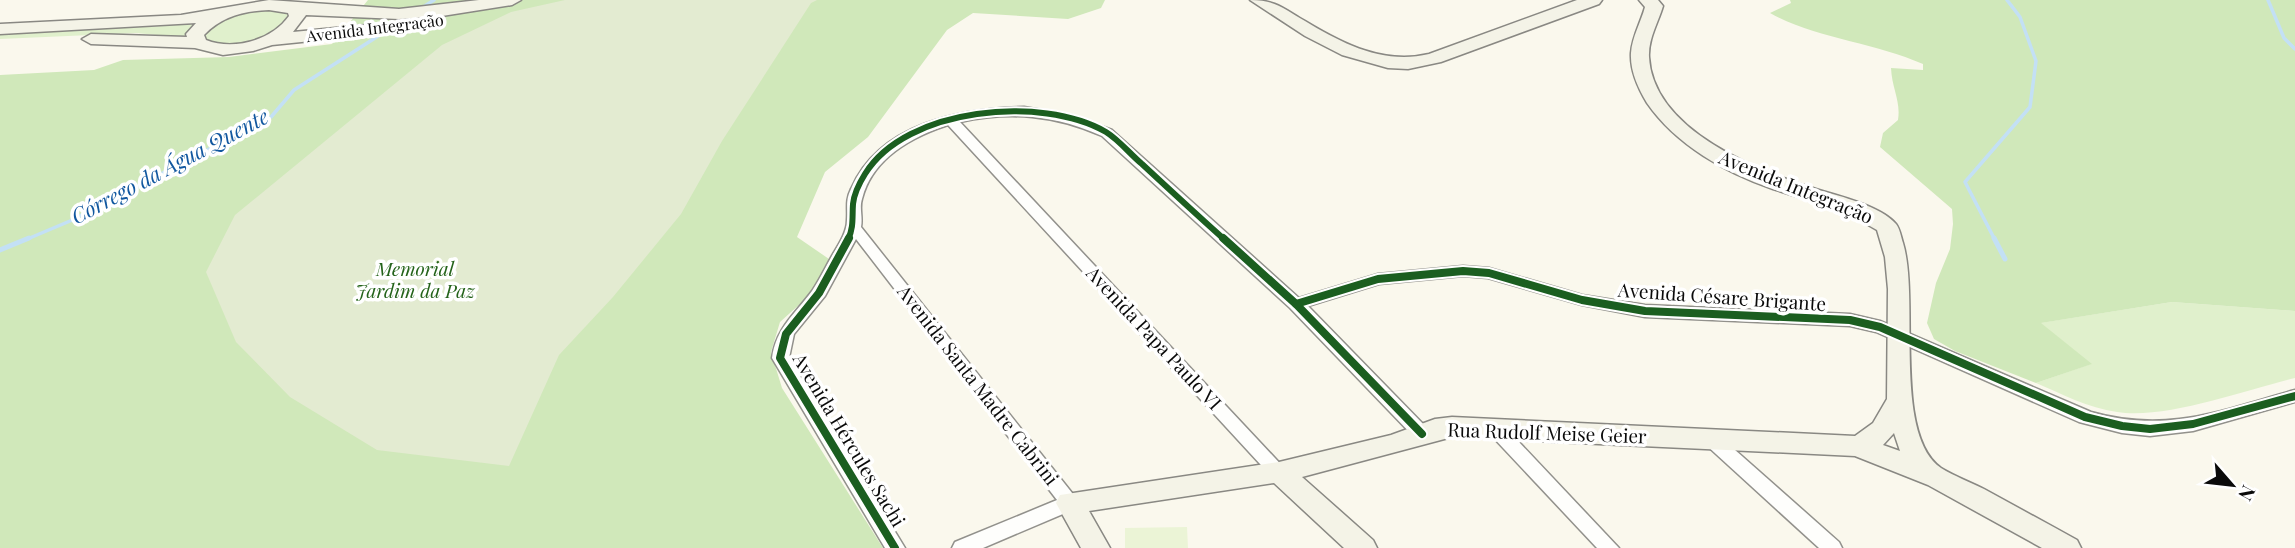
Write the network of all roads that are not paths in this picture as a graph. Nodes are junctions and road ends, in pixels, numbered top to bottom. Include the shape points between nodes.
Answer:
1 (512, 0) edge
2 (524, 0) edge
3 (1259, 0) edge
4 (1593, 0) edge
5 (1648, 0) edge
6 (287, 4) edge
7 (234, 7) edge
8 (402, 21) junction
9 (0, 29) edge
10 (265, 41) junction
11 (0, 43) edge
12 (198, 43) junction
13 (951, 121) junction
14 (1107, 133) joint
15 (853, 228) junction
16 (1296, 304) junction
17 (1900, 335) junction
18 (2295, 396) edge
19 (1898, 402) junction
20 (1495, 428) junction
21 (1422, 433) junction
22 (1712, 439) junction
23 (1855, 446) junction
24 (1279, 472) junction
25 (1934, 477) junction
26 (1070, 503) junction
27 (895, 548) edge
28 (962, 548) edge
29 (1096, 548) edge
30 (1363, 548) edge
31 (1609, 548) edge
32 (1832, 548) edge
33 (2067, 548) edge

1 - 8 main road, Avenida Integração
2 - 8 main road, Avenida Integração via 444,20
3 - 4 main road via 1355,54 1408,63 1435,58
5 - 17 main road, Avenida Integração via 1654,6 1640,45 1640,59 1659,107 1705,147 1738,168 1855,208 1887,227 1897,259
6 - 7 main road, Avenida Integração
6 - 8 main road, Avenida Integração
6 - 10 main road via 298,16 294,24
7 - 9 main road, Avenida Integração via 181,20
7 - 12 main road via 201,27 195,34
8 - 10 main road, Avenida Integração
10 - 12 main road via 229,49
11 - 12 main road via 145,38
13 - 14 street, Avenida Hércules Sachi via 1025,111
13 - 15 street, Avenida Hércules Sachi via 892,146 880,156 866,172 853,204
13 - 24 street, Avenida Papa Paulo VI
14 - 16 street
15 - 26 street, Avenida Santa Madre Cabrini
15 - 27 street, Avenida Hércules Sachi via 817,295 788,327 780,358
16 - 17 street, Avenida Césare Brigante via 1378,279 1463,271 1489,273 1592,302 1645,311 1850,320
16 - 21 street
17 - 18 street, Avenida Césare Brigante via 2085,417 2119,425 2157,429 2189,425
17 - 19 main road, Avenida Integração
19 - 23 main road, Avenida Integração via 1880,435
19 - 25 main road, Avenida Integração via 1909,442
20 - 21 main road, Rua Rudolf Meise Geier via 1452,427
20 - 22 main road, Rua Rudolf Meise Geier
20 - 31 street
21 - 24 main road, Rua Rudolf Meise Geier via 1395,444
22 - 23 main road, Rua Rudolf Meise Geier
22 - 32 street
23 - 25 main road, Rua Rudolf Meise Geier
24 - 26 main road, Rua Rudolf Meise Geier
24 - 30 main road, Avenida Papa Paulo VI
25 - 33 main road, Rua Rudolf Meise Geier
26 - 28 street, Rua Rudolf Meise Geier
26 - 29 main road, Avenida Santa Madre Cabrini

